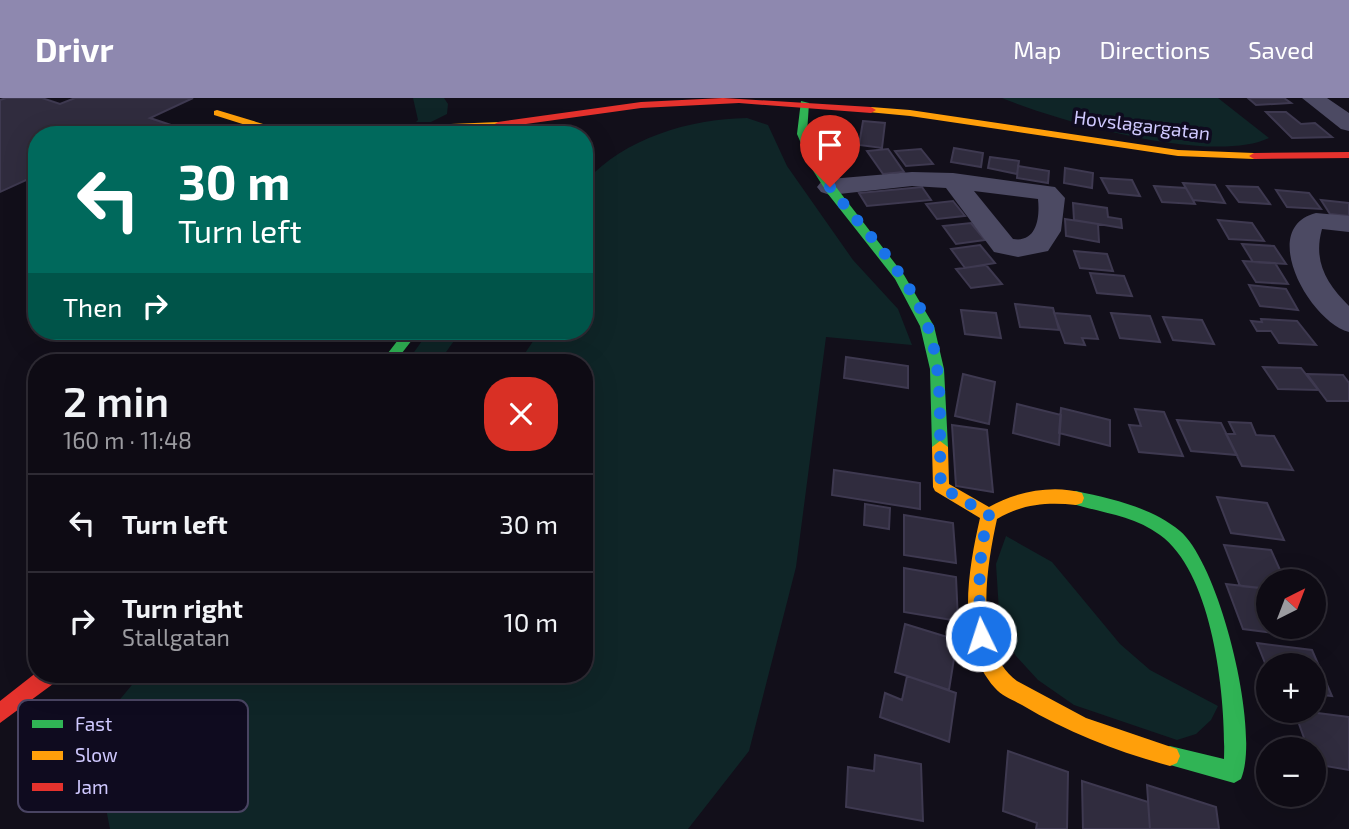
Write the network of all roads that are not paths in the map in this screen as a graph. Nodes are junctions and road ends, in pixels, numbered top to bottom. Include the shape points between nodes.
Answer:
1 (1313, 98) edge
2 (804, 103) junction
3 (463, 108) dead end
4 (217, 113) dead end
5 (1349, 124) edge
6 (259, 126) edge
7 (471, 126) edge
8 (504, 126) edge
9 (1349, 155) edge
10 (953, 181) dead end
11 (830, 187) junction
12 (1349, 224) edge
13 (1349, 322) edge
14 (405, 340) edge
15 (394, 354) edge
16 (989, 515) junction
17 (38, 683) edge
18 (0, 713) edge

1 - 5 street
2 - 8 street, Hovslagargatan via 641,104
2 - 9 street, Hovslagargatan via 910,113 1178,153
2 - 11 street via 801,129 805,145
3 - 7 street
4 - 6 street, Hovslagargatan
10 - 11 street via 912,179
11 - 16 street via 905,282 929,328 938,383 941,487
12 - 13 street via 1316,221 1304,241 1303,257 1321,294
14 - 15 street
16 - 16 street via 980,553 981,636 1002,681 1041,708 1090,730 1140,749 1234,772 1233,675 1216,615 1186,548 1143,517 1081,499 1020,499
17 - 18 street

